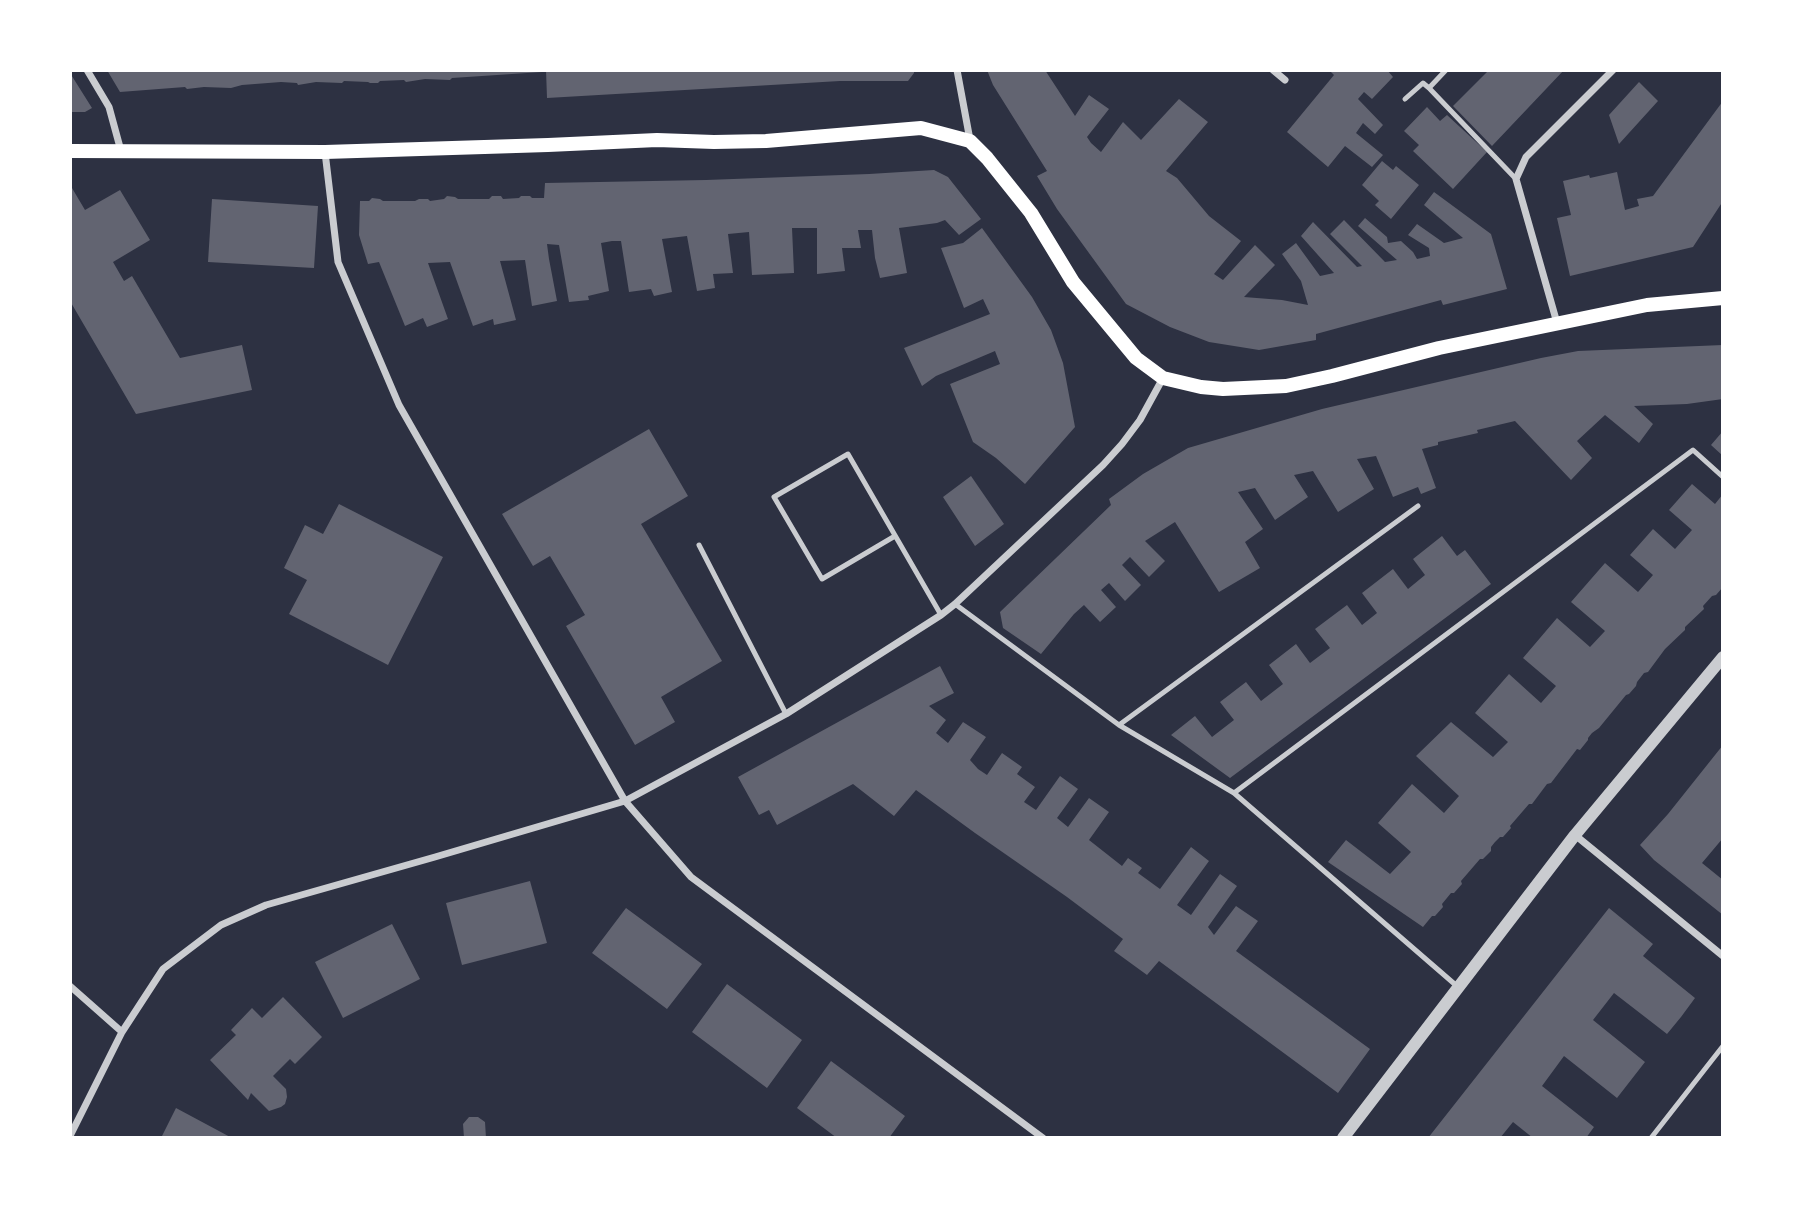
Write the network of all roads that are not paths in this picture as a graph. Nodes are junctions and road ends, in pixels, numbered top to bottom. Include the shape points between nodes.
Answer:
1 (87, 70) edge
2 (957, 70) edge
3 (1273, 70) edge
4 (1446, 70) edge
5 (1613, 70) edge
6 (1285, 80) dead end
7 (1429, 88) junction
8 (1405, 99) dead end
9 (970, 141) junction
10 (70, 151) edge
11 (121, 151) junction
12 (325, 152) junction
13 (1516, 178) junction
14 (1723, 298) edge
15 (1557, 324) junction
16 (1163, 378) junction
17 (1723, 477) edge
18 (1418, 506) dead end
19 (895, 536) junction
20 (699, 545) dead end
21 (955, 604) junction
22 (942, 615) junction
23 (1723, 657) edge
24 (786, 714) junction
25 (1119, 725) junction
26 (1234, 793) junction
27 (625, 801) junction
28 (1575, 835) junction
29 (1723, 956) edge
30 (70, 986) edge
31 (1459, 988) junction
32 (122, 1032) junction
33 (1723, 1046) edge
34 (70, 1136) edge
35 (1044, 1138) edge
36 (1343, 1138) edge
37 (1651, 1138) edge

1 - 11 street via 109,107
2 - 9 street
3 - 6 street
4 - 7 lane
5 - 13 street via 1526,157
7 - 8 lane via 1423,83
7 - 13 lane
9 - 12 main road via 921,128 766,141 657,140
9 - 16 main road via 1031,213 1073,282 1136,358
10 - 11 main road
11 - 12 main road
12 - 27 street via 338,262 399,405
13 - 15 street
14 - 15 main road via 1647,305
15 - 16 main road via 1286,386 1200,387
16 - 21 street via 1140,420 1104,465
17 - 26 lane via 1693,450
18 - 25 lane
19 - 19 lane via 848,454 774,497 822,579
19 - 22 lane
20 - 24 lane
21 - 22 street
21 - 25 lane
22 - 24 street
23 - 28 street
24 - 27 street
25 - 26 lane
26 - 31 lane
27 - 32 street via 266,905 221,925 163,969
27 - 35 street via 691,877
28 - 29 street
28 - 31 street
30 - 32 street
31 - 36 street
32 - 34 street
33 - 37 lane

